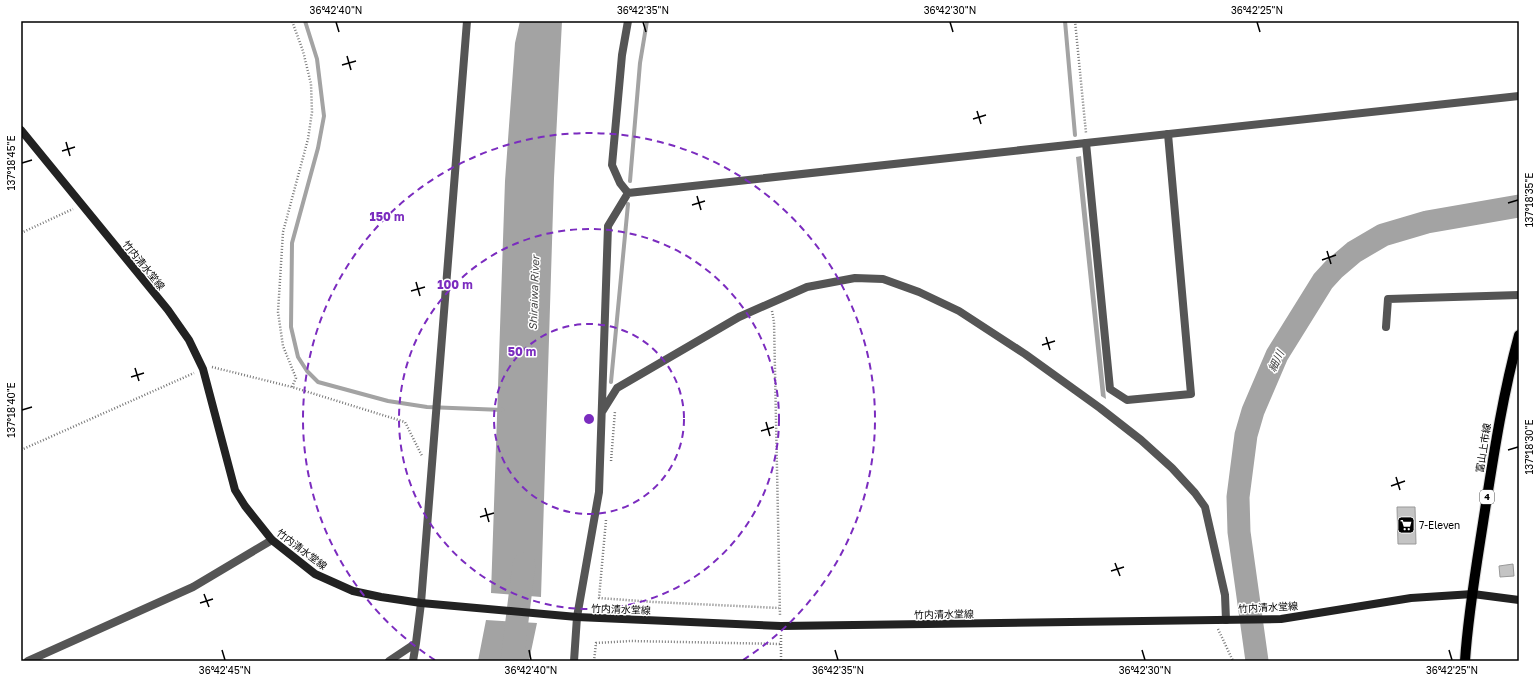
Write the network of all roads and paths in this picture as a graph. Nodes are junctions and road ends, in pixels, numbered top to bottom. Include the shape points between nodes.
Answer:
1 (292, 21) edge
2 (467, 21) edge
3 (628, 21) edge
4 (1075, 21) edge
5 (1519, 96) edge
6 (21, 130) edge
7 (1168, 134) junction
8 (1086, 143) junction
9 (628, 193) junction
10 (82, 205) junction
11 (21, 233) edge
12 (1519, 295) edge
13 (774, 322) dead end
14 (1386, 327) dead end
15 (1519, 335) edge
16 (203, 368) junction
17 (292, 387) junction
18 (617, 388) junction
19 (602, 412) junction
20 (21, 450) edge
21 (611, 462) dead end
22 (431, 472) junction
23 (606, 515) dead end
24 (272, 540) junction
25 (1473, 594) junction
26 (1519, 600) edge
27 (421, 603) junction
28 (779, 608) junction
29 (577, 617) junction
30 (1216, 620) junction
31 (1226, 620) junction
32 (781, 626) junction
33 (416, 643) junction
34 (781, 644) junction
35 (28, 661) edge
36 (389, 661) edge
37 (413, 661) edge
38 (574, 661) edge
39 (594, 661) edge
40 (781, 661) edge
41 (1233, 661) edge
42 (1465, 661) edge

1 - 17 path via 311,84 312,112 308,139 283,232 278,312 283,346 296,378
2 - 22 street
3 - 9 street via 622,56 612,165
4 - 8 path
5 - 7 street
6 - 10 main road, 竹内清水堂線
7 - 8 street
7 - 8 street via 1191,394 1127,400 1110,389
8 - 9 street
9 - 19 street via 608,226
10 - 11 path
10 - 16 main road, 竹内清水堂線 via 168,310 189,340
12 - 14 street via 1388,299
13 - 28 path
15 - 25 main road, 富山上市線 / 4 via 1501,412
16 - 17 path via 215,366
16 - 20 path
16 - 24 main road, 竹内清水堂線 via 235,490
17 - 22 path via 406,422
18 - 19 street
18 - 21 path
18 - 31 street via 739,317 807,287 855,278 883,280 919,292 959,311 1025,354 1141,440 1176,473 1205,507 1225,595
19 - 29 street via 599,492
22 - 27 street
23 - 28 path via 599,598
24 - 27 main road, 竹内清水堂線 via 315,574 353,591
24 - 35 street via 193,588
25 - 26 main road, 竹内清水堂線
25 - 31 main road, 竹内清水堂線 via 1412,598 1281,619
25 - 42 main road, 富山上市線 / 4
27 - 29 main road, 竹内清水堂線
27 - 33 street
28 - 32 path
29 - 32 main road, 竹内清水堂線
29 - 38 street
30 - 31 main road, 竹内清水堂線
30 - 32 main road, 竹内清水堂線
30 - 41 path
32 - 34 path
33 - 36 street
33 - 37 street
34 - 39 path via 631,641 596,643
34 - 40 path

